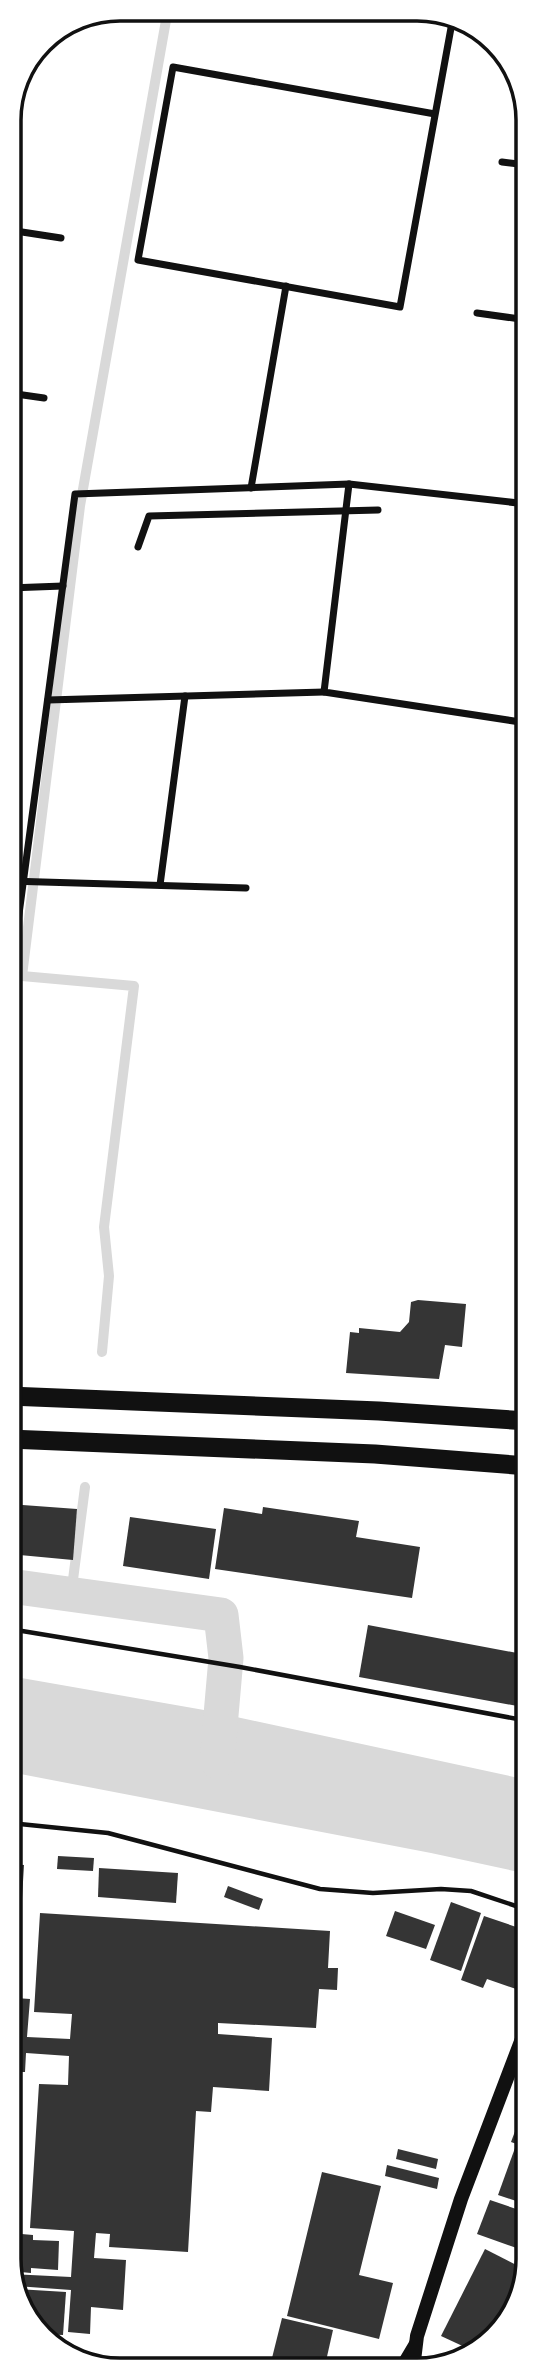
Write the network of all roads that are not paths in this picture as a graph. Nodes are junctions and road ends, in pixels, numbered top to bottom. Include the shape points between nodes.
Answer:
1 (451, 28) edge
2 (435, 114) junction
3 (502, 162) dead end
4 (516, 164) edge
5 (21, 232) edge
6 (61, 237) dead end
7 (286, 286) junction
8 (477, 313) dead end
9 (516, 318) edge
10 (21, 395) edge
11 (44, 398) dead end
12 (349, 484) junction
13 (251, 488) junction
14 (516, 503) edge
15 (346, 509) junction
16 (378, 509) dead end
17 (138, 547) dead end
18 (63, 586) junction
19 (21, 588) edge
20 (324, 692) junction
21 (185, 696) junction
22 (48, 700) junction
23 (516, 721) edge
24 (23, 881) junction
25 (160, 885) junction
26 (246, 888) dead end
27 (21, 896) edge
28 (21, 1396) edge
29 (516, 1420) edge
30 (21, 1440) edge
31 (516, 1465) edge
32 (516, 2055) edge
33 (417, 2336) junction
34 (404, 2358) edge
35 (414, 2358) edge

1 - 2 street
2 - 7 street via 400,307
2 - 7 street via 173,66 138,260
3 - 4 street
5 - 6 street
7 - 13 street
8 - 9 street
10 - 11 street
12 - 13 street
12 - 14 street
12 - 15 street
13 - 18 street via 75,494
15 - 16 street
15 - 17 street via 149,516
15 - 20 street
18 - 19 street
18 - 22 street
20 - 21 street
20 - 23 street
21 - 22 street
21 - 25 street
22 - 24 street
24 - 25 street
24 - 27 street
25 - 26 street
28 - 29 highway
30 - 31 highway via 375,1454
32 - 33 main road via 461,2199
33 - 34 street
33 - 35 main road

